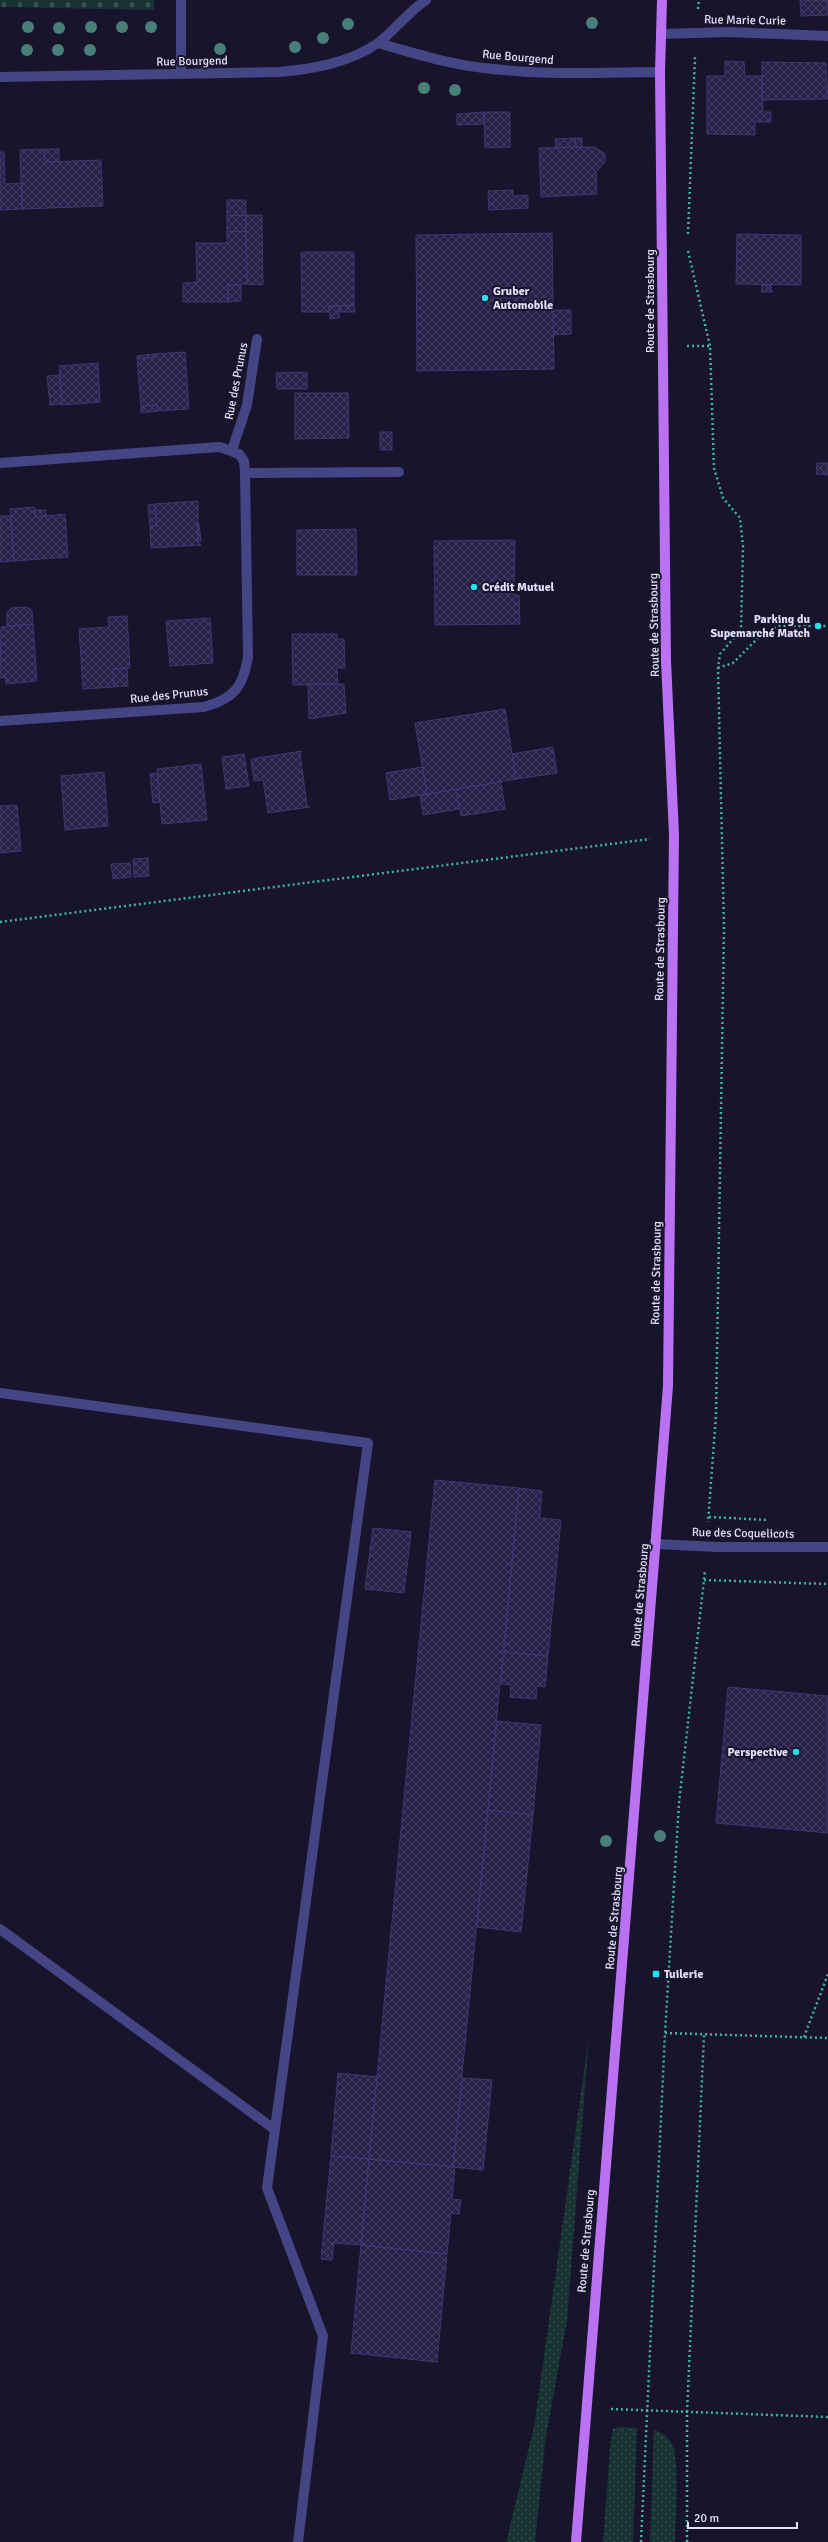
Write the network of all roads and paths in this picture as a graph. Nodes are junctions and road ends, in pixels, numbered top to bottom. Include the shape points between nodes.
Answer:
1 (181, 0) edge
2 (426, 0) edge
3 (662, 0) edge
4 (696, 32) junction
5 (662, 34) junction
6 (828, 36) edge
7 (378, 43) junction
8 (660, 72) junction
9 (181, 74) junction
10 (0, 77) edge
11 (688, 242) dead end
12 (688, 249) dead end
13 (257, 339) dead end
14 (662, 346) junction
15 (710, 346) junction
16 (232, 450) junction
17 (0, 464) edge
18 (399, 472) dead end
19 (245, 473) junction
20 (743, 609) dead end
21 (828, 626) edge
22 (718, 668) dead end
23 (0, 721) edge
24 (674, 836) junction
25 (0, 922) edge
26 (0, 1393) edge
27 (657, 1544) junction
28 (828, 1547) edge
29 (704, 1580) dead end
30 (828, 1584) edge
31 (0, 1929) edge
32 (828, 1974) edge
33 (665, 2033) dead end
34 (704, 2034) junction
35 (804, 2037) junction
36 (828, 2038) edge
37 (274, 2129) junction
38 (585, 2406) junction
39 (687, 2413) junction
40 (828, 2417) edge
41 (298, 2542) edge
42 (576, 2542) edge
43 (687, 2542) edge

1 - 9 street
2 - 7 street, Rue Bourgend
3 - 5 main road, Route de Strasbourg
4 - 5 street, Rue Marie Curie
4 - 6 street, Rue Marie Curie
4 - 11 path
5 - 8 main road, Route de Strasbourg
7 - 8 street, Rue Bourgend via 430,58 483,68 558,73
7 - 9 street, Rue Bourgend via 344,59 313,69
8 - 14 main road, Route de Strasbourg via 664,311
9 - 10 street, Rue Bourgend
12 - 15 path
13 - 16 street, Rue des Prunus via 247,405
14 - 15 path
14 - 24 main road, Route de Strasbourg via 666,661
15 - 20 path via 714,468 723,498 740,518
16 - 17 street via 206,448
16 - 19 street, Rue des Prunus via 244,461
18 - 19 street
19 - 23 street, Rue des Prunus via 248,657 246,672 232,695 204,707
21 - 22 path via 778,626 762,635 733,663
24 - 25 path
24 - 27 main road, Route de Strasbourg via 668,1386
26 - 37 street via 368,1443
27 - 28 street, Rue des Coquelicots
27 - 38 main road, Route de Strasbourg
29 - 30 path
31 - 37 street
32 - 35 path
33 - 34 path
34 - 35 path
34 - 39 path
35 - 36 path
37 - 41 street via 267,2188 323,2336
38 - 39 path
38 - 42 main road, Route de Strasbourg
39 - 40 path
39 - 43 path

